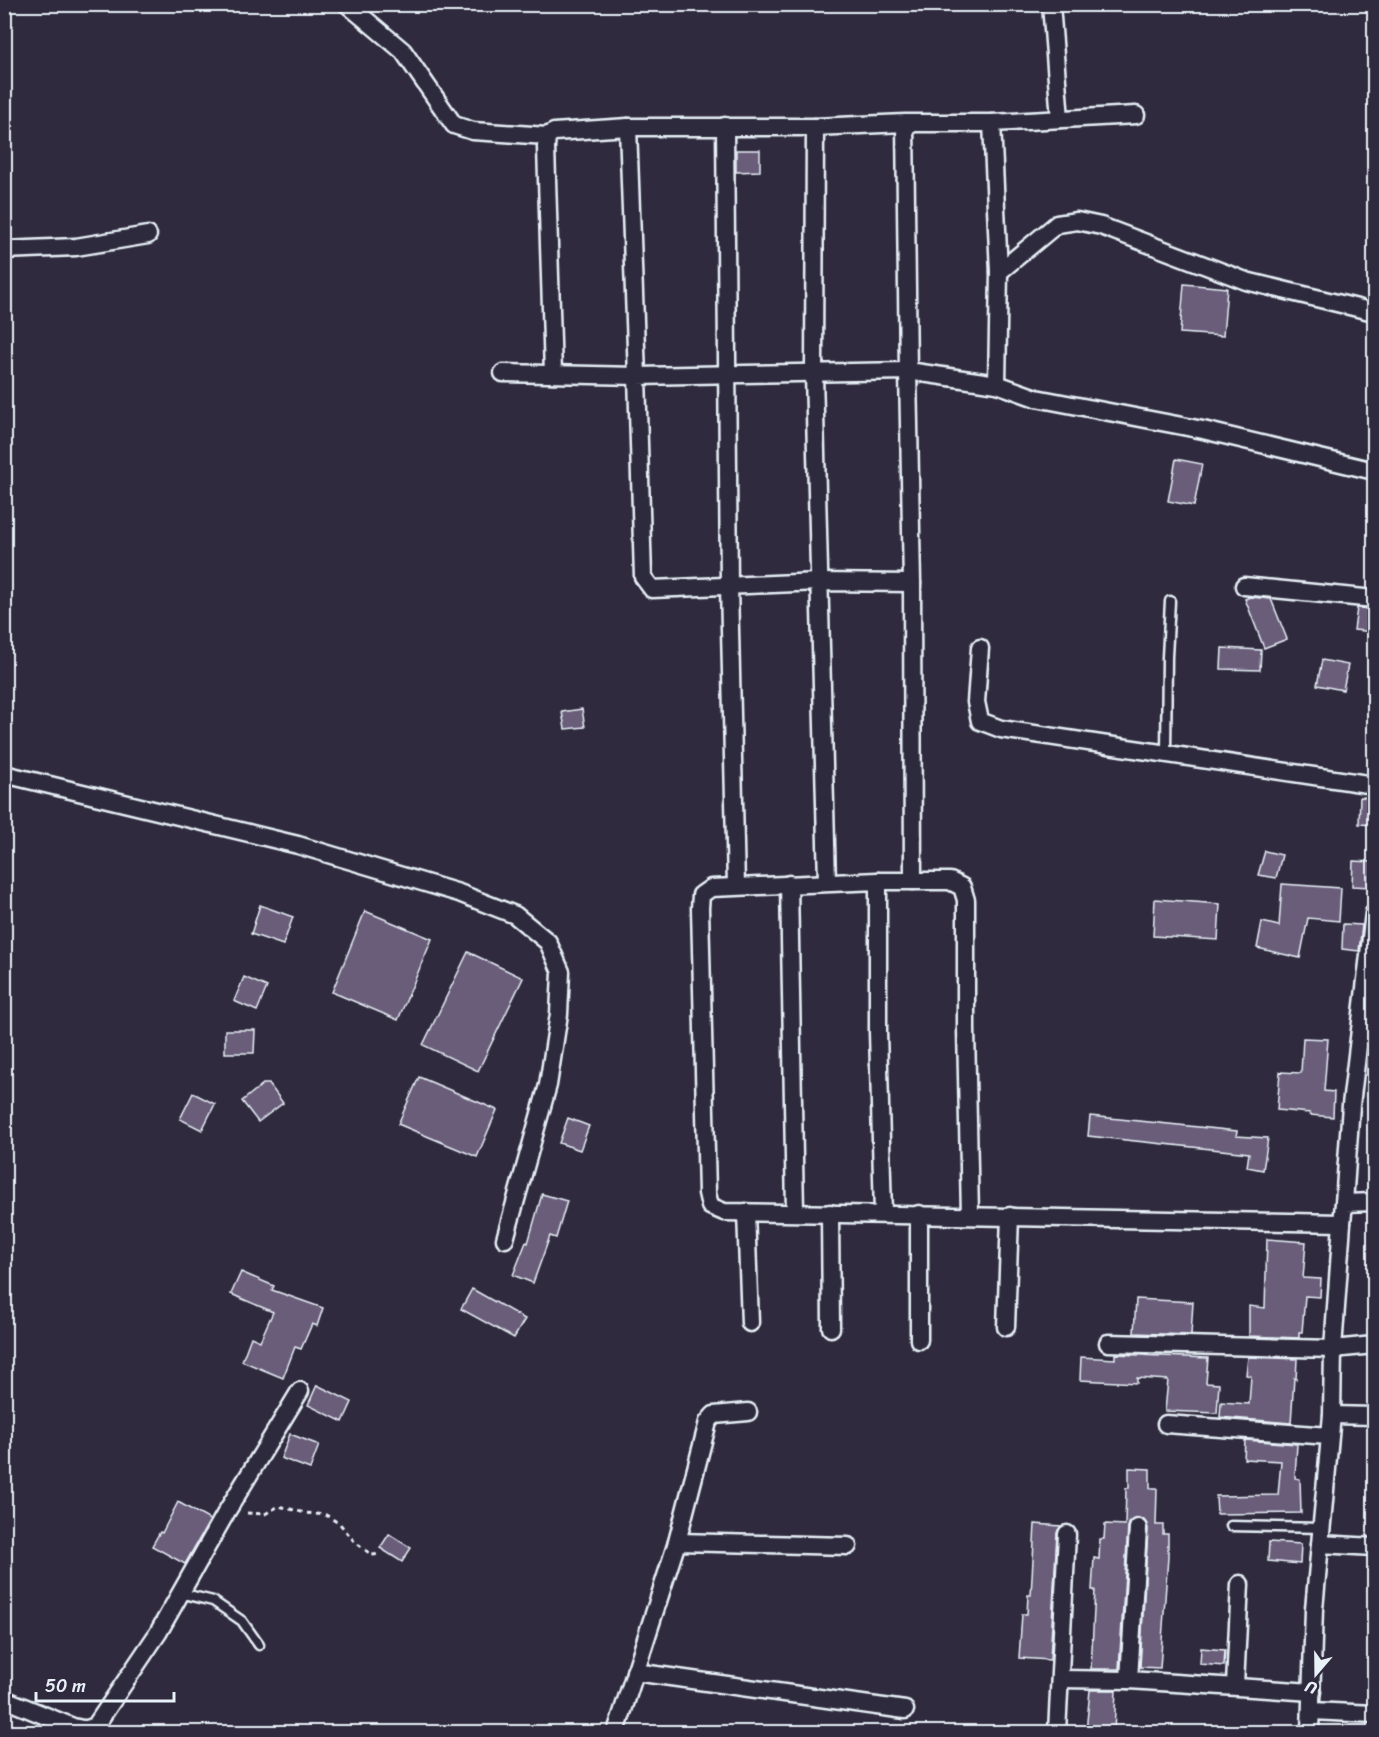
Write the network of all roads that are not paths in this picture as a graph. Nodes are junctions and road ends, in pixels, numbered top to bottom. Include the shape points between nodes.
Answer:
1 (347, 4) edge
2 (1051, 4) edge
3 (1136, 115) dead end
4 (1060, 119) junction
5 (905, 123) junction
6 (992, 123) junction
7 (725, 126) junction
8 (628, 127) junction
9 (815, 127) junction
10 (547, 136) junction
11 (148, 235) dead end
12 (4, 250) edge
13 (999, 272) junction
14 (1374, 312) edge
15 (908, 370) junction
16 (502, 373) dead end
17 (553, 374) junction
18 (814, 374) junction
19 (727, 375) junction
20 (637, 376) junction
21 (997, 384) junction
22 (1374, 471) edge
23 (819, 582) junction
24 (912, 584) junction
25 (729, 586) junction
26 (1244, 586) dead end
27 (1374, 599) edge
28 (1170, 601) dead end
29 (980, 648) dead end
30 (1166, 753) junction
31 (4, 774) edge
32 (1374, 785) edge
33 (878, 881) junction
34 (913, 881) junction
35 (827, 882) junction
36 (789, 884) junction
37 (736, 886) junction
38 (1374, 914) edge
39 (1374, 1202) edge
40 (1344, 1203) junction
41 (746, 1212) junction
42 (795, 1212) junction
43 (830, 1213) junction
44 (883, 1214) junction
45 (918, 1214) junction
46 (970, 1215) junction
47 (1010, 1216) junction
48 (1342, 1223) junction
49 (505, 1239) dead end
50 (750, 1323) dead end
51 (1006, 1327) dead end
52 (831, 1328) dead end
53 (919, 1340) dead end
54 (1108, 1343) dead end
55 (1374, 1345) edge
56 (1333, 1349) junction
57 (300, 1391) dead end
58 (748, 1412) dead end
59 (1332, 1415) junction
60 (1374, 1416) edge
61 (1166, 1424) dead end
62 (1329, 1436) junction
63 (1231, 1526) dead end
64 (1138, 1528) dead end
65 (1067, 1534) dead end
66 (1321, 1536) junction
67 (677, 1542) junction
68 (848, 1546) dead end
69 (1374, 1547) edge
70 (1240, 1584) dead end
71 (180, 1593) junction
72 (259, 1645) dead end
73 (635, 1672) junction
74 (1061, 1680) junction
75 (1129, 1680) junction
76 (1235, 1685) junction
77 (1312, 1692) junction
78 (4, 1699) edge
79 (904, 1710) dead end
80 (1312, 1711) junction
81 (1374, 1714) edge
82 (616, 1732) edge
83 (1057, 1732) edge
84 (1310, 1732) edge

1 - 10 street via 403,51 454,125 473,131
2 - 4 street
3 - 4 street
4 - 6 street
5 - 6 street
5 - 9 street
5 - 15 street
6 - 13 street
7 - 8 street
7 - 9 street
7 - 19 street
8 - 10 street via 554,132
8 - 20 street
9 - 18 street
10 - 17 street
11 - 12 street via 76,248
13 - 14 street via 1057,224 1077,221 1101,226 1246,281
13 - 21 street
15 - 18 street
15 - 21 street
15 - 24 street
16 - 17 street
17 - 20 street
18 - 19 street
18 - 23 street
19 - 20 street
19 - 25 street
20 - 25 street via 643,577 652,589
21 - 22 street via 1036,398 1203,430
23 - 24 street
23 - 25 street
23 - 35 street
24 - 34 street
25 - 37 street
26 - 27 street
28 - 30 lane
29 - 30 street via 976,702 980,721 1001,729
30 - 32 street
31 - 49 street via 298,845 459,892 514,915 548,942 561,972 559,1014 548,1085
33 - 34 street
33 - 35 street
33 - 44 street
34 - 46 street via 950,881 962,887 966,900
35 - 36 street
36 - 37 street
36 - 42 street
37 - 41 street via 711,888 701,895 707,1193 710,1206 724,1212
38 - 40 street via 1351,1105
39 - 40 street
40 - 48 street
41 - 42 street
41 - 50 street
42 - 43 street
43 - 44 street
43 - 52 street
44 - 45 street
45 - 46 street
45 - 53 street
46 - 47 street
47 - 48 street
47 - 51 street
48 - 56 street
54 - 56 street
55 - 56 street
56 - 59 street
57 - 71 street
58 - 67 street via 714,1414 708,1422
59 - 60 street
59 - 62 street
61 - 62 street
62 - 66 street
63 - 66 lane
64 - 75 street
65 - 74 street
66 - 69 street
66 - 77 street
67 - 68 street
67 - 73 street
70 - 76 street
71 - 72 lane via 213,1601 242,1621
71 - 78 street via 158,1633 91,1729 73,1727
73 - 79 street
73 - 82 street
74 - 75 street
74 - 83 street
75 - 76 street
76 - 77 street
77 - 80 street
80 - 81 street
80 - 84 street

